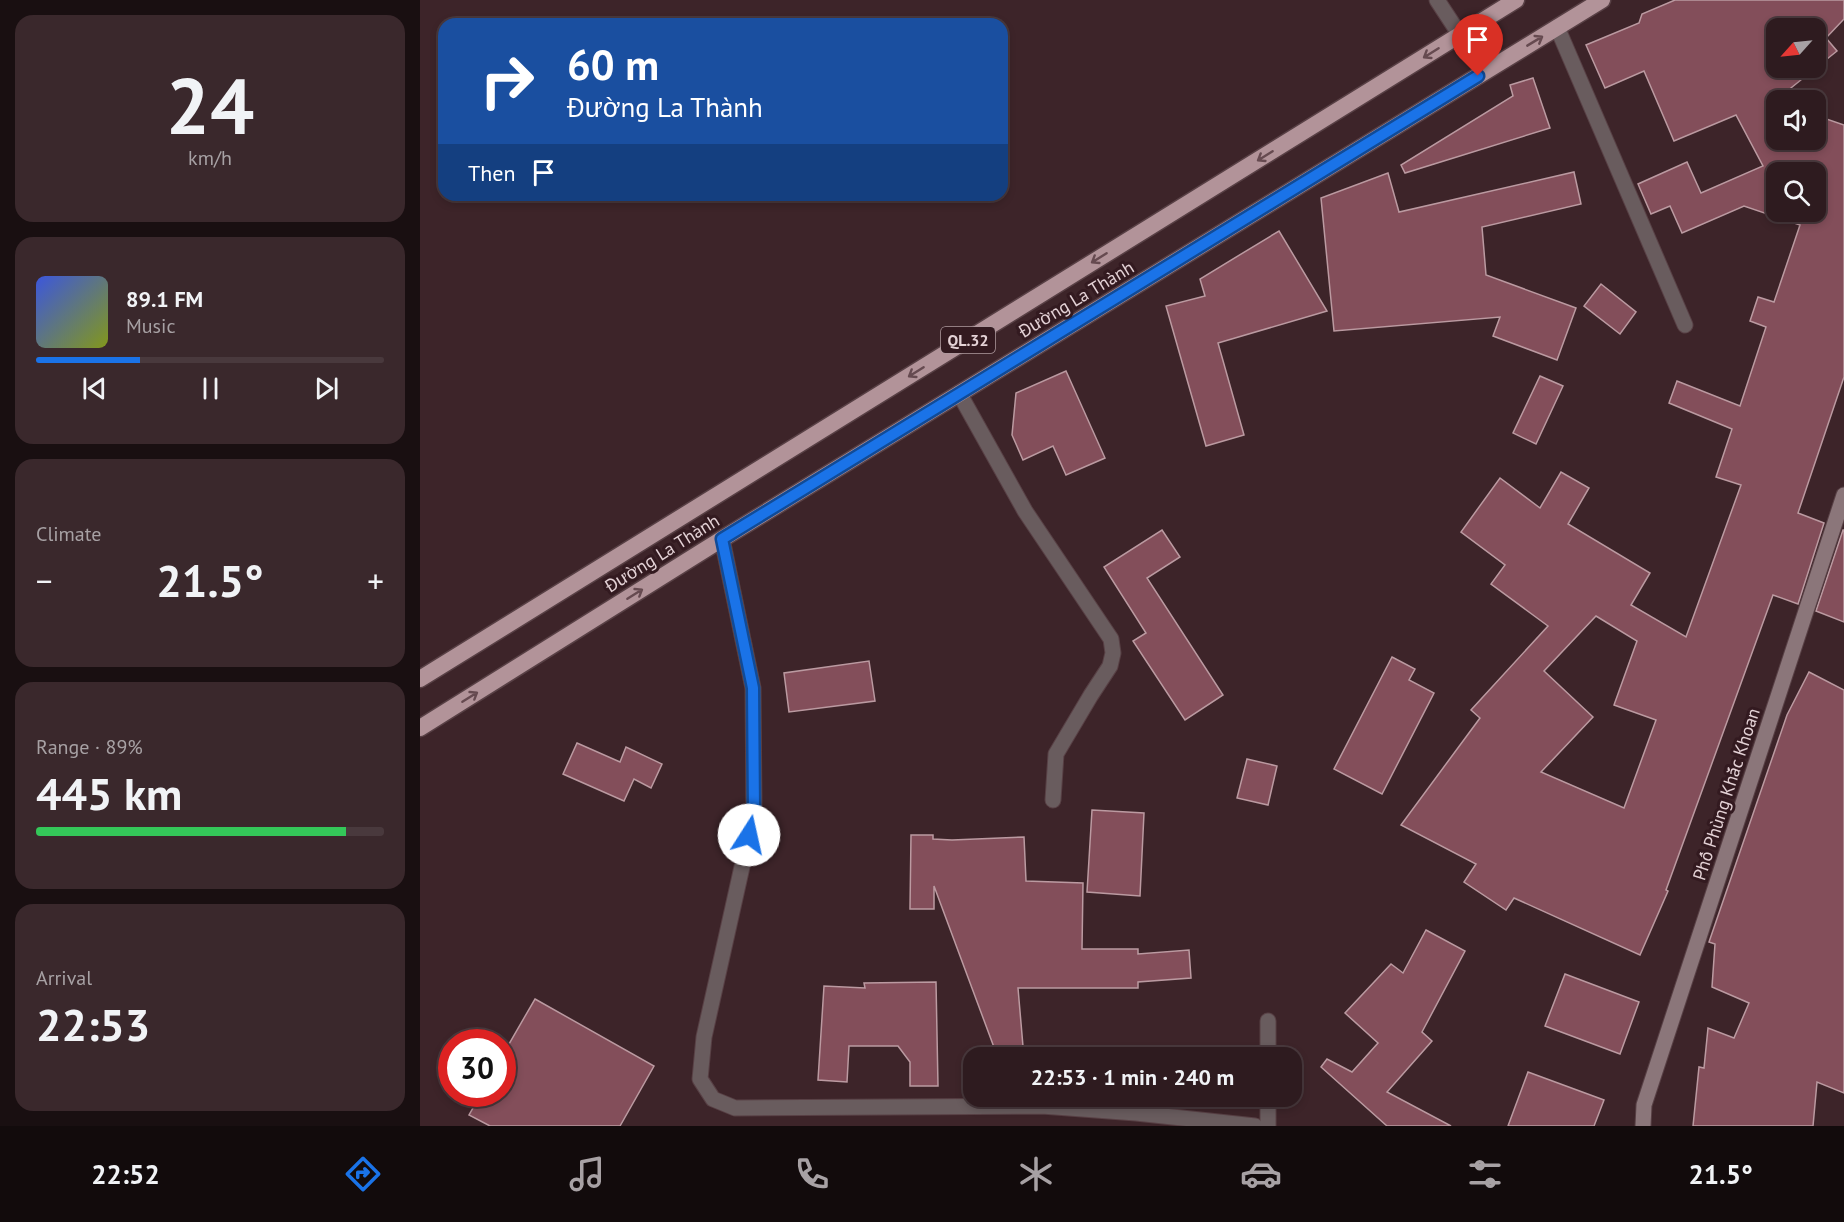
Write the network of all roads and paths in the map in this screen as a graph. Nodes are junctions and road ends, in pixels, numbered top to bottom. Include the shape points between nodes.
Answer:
1 (1437, 0) edge
2 (1516, 0) edge
3 (1602, 0) edge
4 (1557, 27) junction
5 (1460, 35) junction
6 (1685, 325) dead end
7 (959, 393) junction
8 (1844, 495) edge
9 (722, 539) junction
10 (420, 679) edge
11 (420, 728) edge
12 (1053, 800) dead end
13 (1268, 1021) dead end
14 (1268, 1047) edge
15 (1268, 1107) edge
16 (1134, 1119) edge
17 (1255, 1126) edge
18 (1268, 1126) edge
19 (1643, 1126) edge

1 - 5 street
2 - 5 highway, Đường La Thành / QL.32
3 - 4 highway, Đường La Thành / QL.32
4 - 6 street
7 -> 4 highway, Đường La Thành / QL.32
5 -> 10 highway, Đường La Thành / QL.32
7 - 9 highway, Đường La Thành / QL.32
7 - 12 street via 1025,511 1111,639 1110,666 1056,754
8 - 19 main road, Phố Phùng Khắc Khoan via 1644,1105
11 -> 9 highway, Đường La Thành / QL.32
9 - 16 street via 753,688 754,813 704,1036 700,1079 713,1100 735,1108 1042,1106
13 - 14 street
15 - 18 street
16 - 17 street

